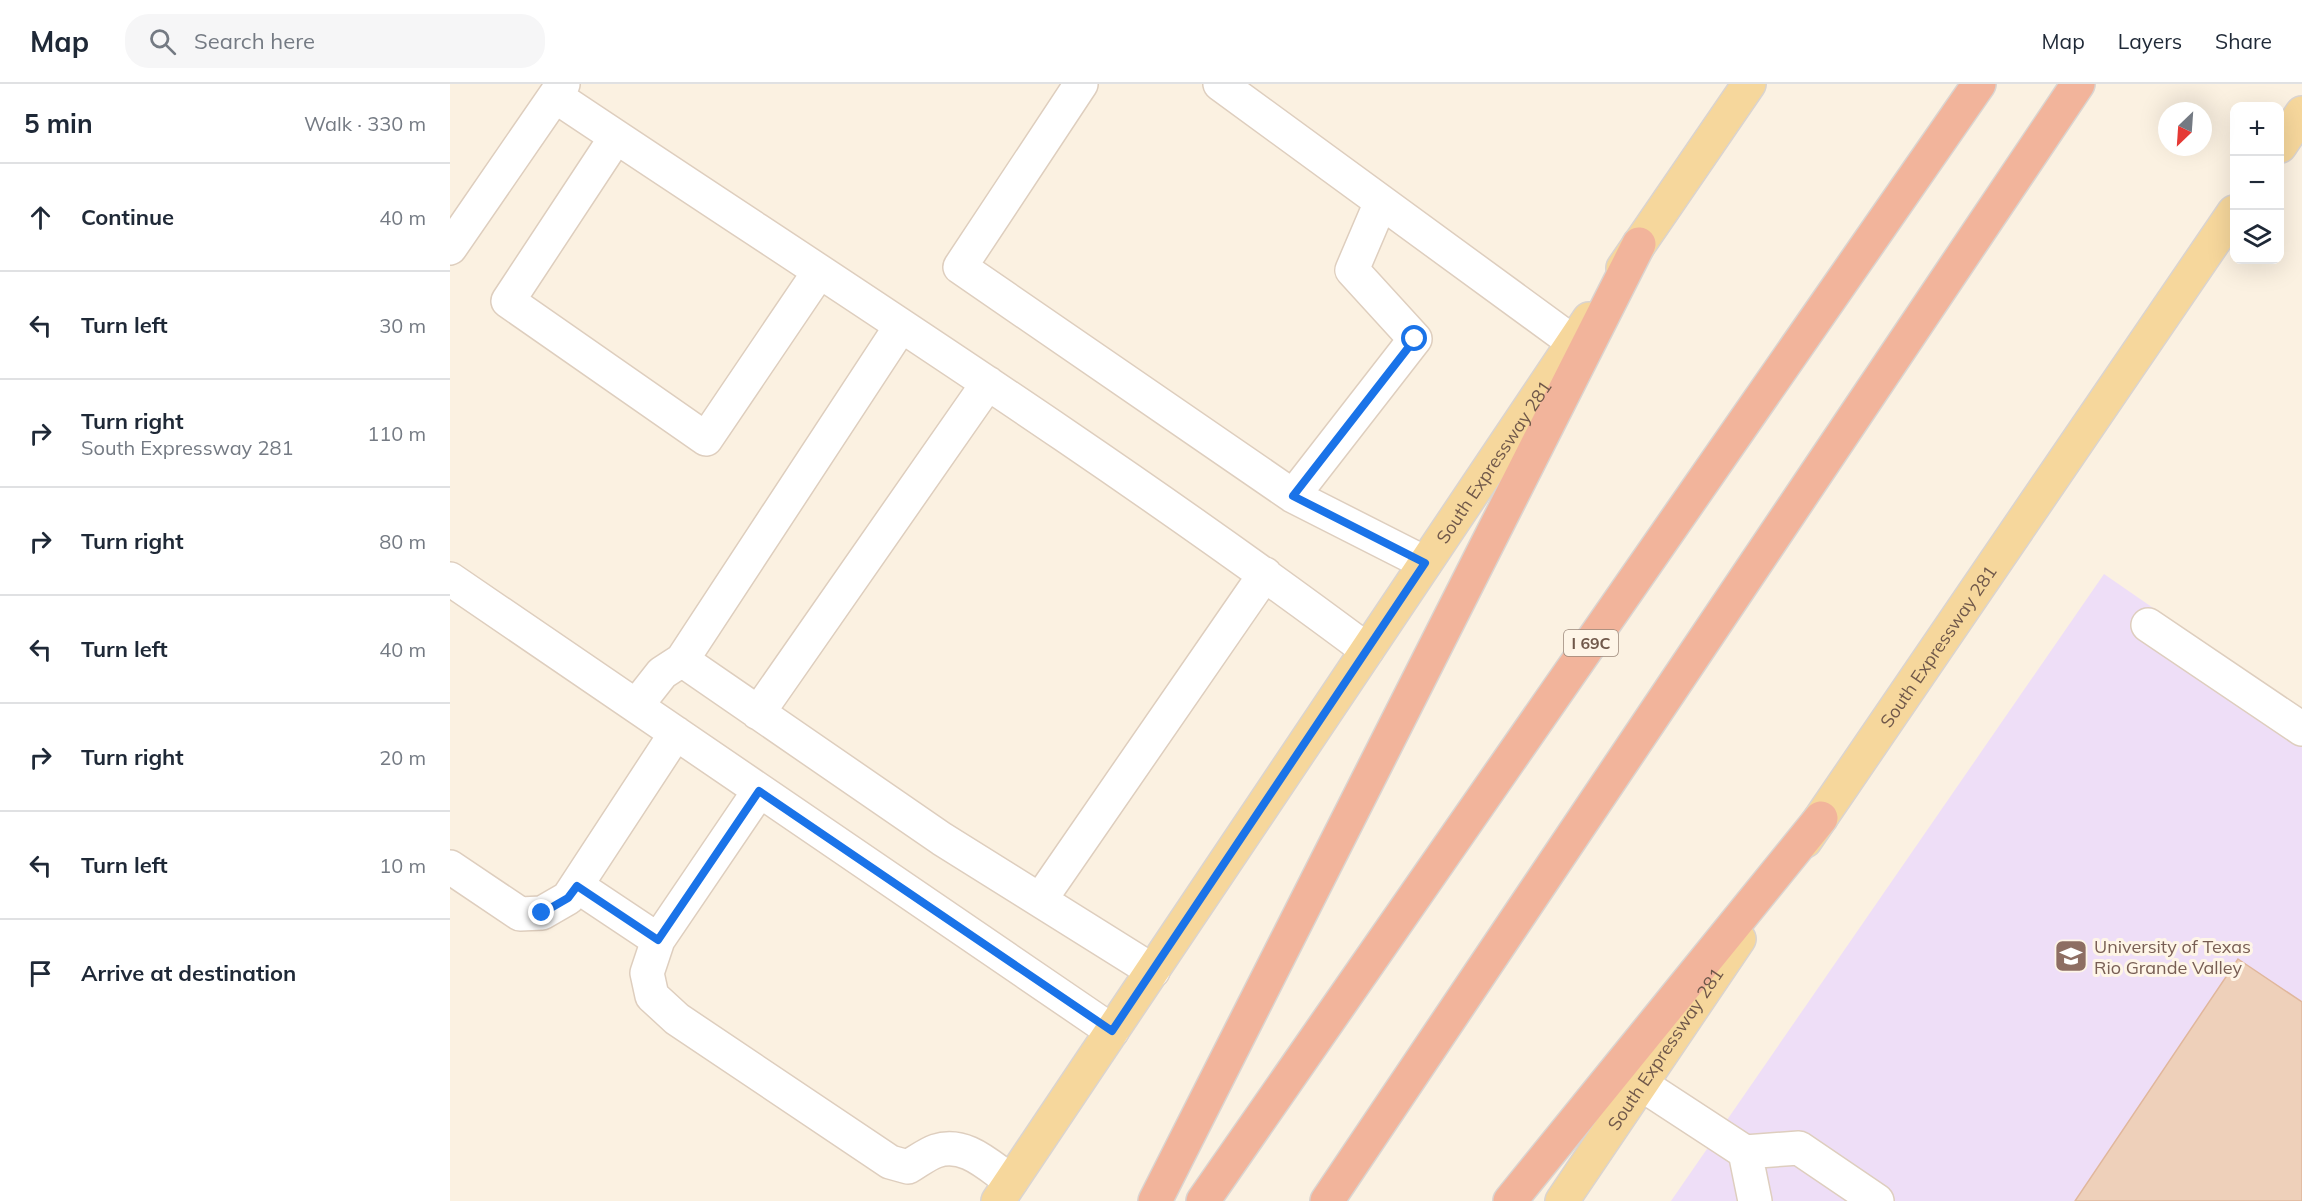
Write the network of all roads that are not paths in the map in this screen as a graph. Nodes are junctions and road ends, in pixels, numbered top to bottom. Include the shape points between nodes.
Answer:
1 (1082, 84) edge
2 (1220, 84) edge
3 (1749, 84) edge
4 (1979, 84) edge
5 (2078, 84) edge
6 (559, 90) edge
7 (2302, 113) edge
8 (616, 137) junction
9 (2284, 140) edge
10 (1381, 202) junction
11 (2230, 219) edge
12 (1640, 244) junction
13 (450, 248) edge
14 (819, 272) junction
15 (901, 326) junction
16 (1573, 342) junction
17 (988, 383) junction
18 (1293, 496) junction
19 (1425, 563) junction
20 (1266, 574) junction
21 (450, 579) edge
22 (2148, 625) dead end
23 (1367, 650) junction
24 (682, 660) junction
25 (636, 706) junction
26 (758, 713) junction
27 (2302, 729) edge
28 (676, 733) junction
29 (759, 791) junction
30 (1821, 818) junction
31 (450, 867) edge
32 (577, 886) junction
33 (1040, 900) junction
34 (658, 940) junction
35 (1153, 971) junction
36 (1112, 1031) junction
37 (1641, 1084) junction
38 (1745, 1152) junction
39 (1004, 1191) edge
40 (1874, 1200) edge
41 (1155, 1201) edge
42 (1203, 1201) edge
43 (1327, 1201) edge
44 (1510, 1201) edge
45 (1563, 1201) edge
46 (1755, 1201) edge

1 - 18 street via 960,267
2 - 10 street
3 - 12 main road, South Expressway 281
4 - 42 highway, I 69C
5 - 43 highway
6 - 8 street
6 - 13 street
7 - 9 main road
8 - 14 street
8 - 14 street via 508,302 706,439
10 - 16 street
10 - 18 street via 1352,270 1415,339
11 - 30 main road, South Expressway 281
12 - 16 main road, South Expressway 281
12 - 41 highway
14 - 15 street
15 - 17 street
15 - 24 street
16 - 19 main road, South Expressway 281
17 - 20 street
17 - 26 street
18 - 19 street
19 - 23 main road, South Expressway 281
20 - 23 street
20 - 33 street
21 - 25 street
22 - 27 street
23 - 35 main road, South Expressway 281
24 - 25 street via 662,673
24 - 26 street
25 - 28 street
26 - 33 street via 942,839
28 - 29 street
28 - 32 street
29 - 34 street
29 - 36 street
30 - 37 main road, South Expressway 281
30 - 44 highway
31 - 32 street via 520,914 542,913 568,898
32 - 34 street
33 - 35 street
34 - 39 street via 647,973 652,996 677,1019 891,1162 908,1167 936,1151 956,1147 974,1156
35 - 36 main road, South Expressway 281
36 - 39 main road, South Expressway 281
37 - 38 street
37 - 45 main road, South Expressway 281
38 - 40 street via 1799,1148
38 - 46 street

